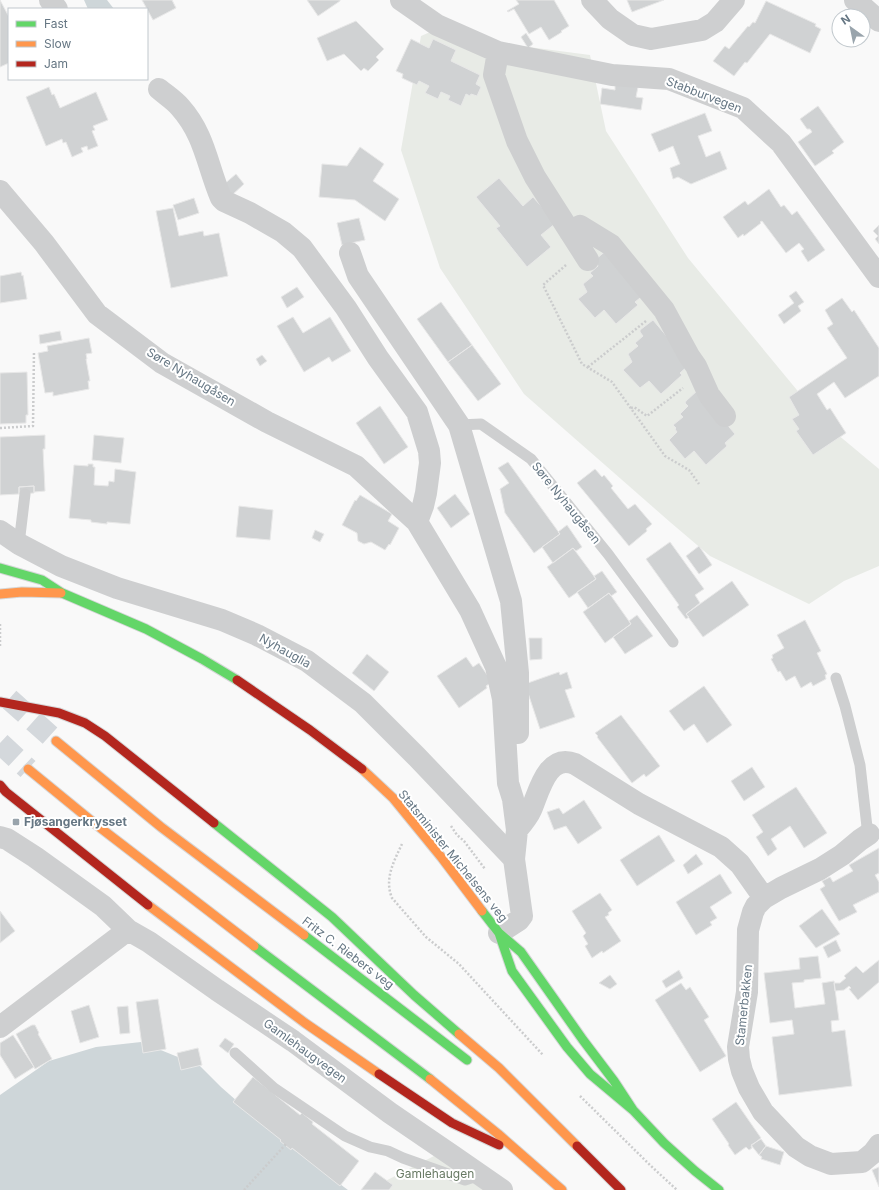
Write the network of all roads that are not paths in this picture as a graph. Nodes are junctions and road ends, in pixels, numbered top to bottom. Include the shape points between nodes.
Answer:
1 (50, 0) edge
2 (401, 0) edge
3 (592, 0) edge
4 (734, 0) edge
5 (855, 0) edge
6 (57, 8) edge
7 (879, 21) edge
8 (498, 52) junction
9 (159, 89) dead end
10 (0, 192) edge
11 (570, 232) junction
12 (350, 253) dead end
13 (578, 262) road end
14 (879, 277) edge
15 (725, 416) dead end
16 (459, 425) junction
17 (25, 494) dead end
18 (416, 522) junction
19 (0, 531) edge
20 (19, 544) junction
21 (0, 568) edge
22 (62, 593) junction
23 (0, 594) edge
24 (673, 642) dead end
25 (836, 678) dead end
26 (0, 702) edge
27 (56, 741) tunnel mouth
28 (28, 769) tunnel mouth
29 (0, 785) edge
30 (513, 799) junction
31 (517, 830) junction
32 (870, 834) joint
33 (0, 837) edge
34 (514, 859) junction
35 (764, 898) junction
36 (128, 930) junction
37 (499, 933) junction
38 (0, 1027) edge
39 (235, 1053) dead end
40 (477, 1068) dead end
41 (632, 1110) junction
42 (531, 1113) dead end
43 (879, 1145) edge
44 (527, 1159) junction
45 (480, 1175) junction
46 (502, 1190) edge
47 (562, 1190) edge
48 (621, 1190) edge
49 (719, 1190) edge

1 - 6 street
2 - 8 street, Stabburvegen via 438,25
3 - 4 street via 610,19 633,35 651,39 702,30 715,22
5 - 7 street
8 - 11 street via 494,75 516,141 535,177
8 - 14 street, Stabburvegen via 612,75 669,79 743,108 781,143
9 - 18 street via 179,106 193,124 203,143 224,201 282,232 302,248 417,412 430,463 423,506
10 - 18 street, Søre Nyhaugåsen via 44,243 97,314 162,363 267,422 356,466
11 - 13 street
11 - 15 street via 580,226 611,245 662,308 696,366 709,395
12 - 16 street via 358,276
16 - 24 lane, Søre Nyhaugåsen via 482,424 531,459 608,554
16 - 30 street via 510,601 518,673 518,780
17 - 20 lane
18 - 30 street, Søre Nyhaugåsen via 470,610 496,666 503,699 508,783
19 - 20 street, Nyhauglia
20 - 34 street, Nyhauglia via 61,566 117,588 222,620 257,635 307,662 363,703
21 - 22 main road, Statsminister Michelsens veg via 42,580
22 - 23 main road, Statsminister Michelsens veg
22 - 37 main road, Statsminister Michelsens veg via 139,626 202,659 258,693 364,771 413,821
25 - 32 lane, Stamerbakken via 859,758
26 - 48 main road via 59,713 85,723 105,736 332,917 414,995 499,1068
27 - 40 main road, Fritz C. Riebers veg via 161,827
28 - 44 main road via 132,853 423,1074
29 - 44 main road via 139,898 305,1023 452,1123
30 - 31 street, Søre Nyhaugåsen
31 - 34 street, Søre Nyhaugåsen
31 - 35 street via 531,811 540,786 549,771 561,762 568,761 640,804 721,847 740,864
32 - 35 street, Stamerbakken via 820,869
33 - 36 street, Gamlehaugvegen via 35,857 103,906
34 - 37 street, Søre Nyhaugåsen via 522,916
35 - 43 street, Stamerbakken via 756,906 748,930 747,992 738,1047 742,1071 749,1088 763,1112 796,1147 810,1156 831,1164 862,1162 874,1153
36 - 38 street
36 - 45 street, Gamlehaugvegen via 293,1041 390,1113
37 - 41 main road, Statsminister Michelsens veg via 521,952
37 - 41 main road, Statsminister Michelsens veg via 512,971 567,1046 590,1074
39 - 45 lane via 274,1088 345,1136 466,1180
41 - 49 main road, Statsminister Michelsens veg via 664,1143
42 - 48 main road
44 - 47 main road
45 - 46 street, Gamlehaugvegen

